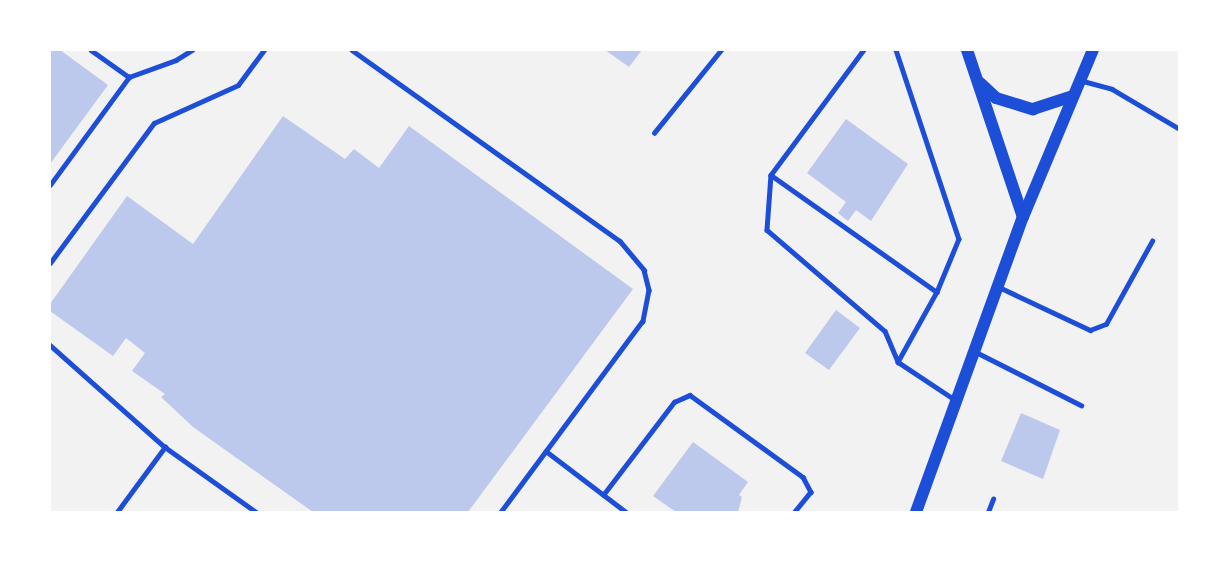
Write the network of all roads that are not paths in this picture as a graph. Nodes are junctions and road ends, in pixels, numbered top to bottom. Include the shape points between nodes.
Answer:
1 (91, 50) edge
2 (192, 50) edge
3 (264, 50) edge
4 (352, 50) edge
5 (721, 50) edge
6 (864, 50) edge
7 (896, 50) edge
8 (967, 50) edge
9 (1093, 50) edge
10 (129, 77) junction
11 (1080, 80) junction
12 (977, 81) junction
13 (1073, 96) junction
14 (1179, 129) edge
15 (654, 133) dead end
16 (771, 174) junction
17 (50, 185) edge
18 (1023, 217) junction
19 (1152, 241) dead end
20 (50, 262) edge
21 (998, 286) junction
22 (938, 292) junction
23 (50, 345) edge
24 (974, 351) junction
25 (898, 362) junction
26 (956, 400) junction
27 (1081, 405) dead end
28 (165, 447) junction
29 (546, 451) junction
30 (603, 495) junction
31 (993, 499) dead end
32 (117, 513) edge
33 (256, 513) edge
34 (501, 513) edge
35 (626, 513) edge
36 (795, 513) edge
37 (916, 513) edge
38 (988, 513) edge

1 - 10 lane
2 - 10 lane
3 - 20 lane via 238,85 154,123
4 - 29 lane via 620,241 644,270 649,290 643,321
5 - 15 lane
6 - 16 lane
7 - 22 lane via 959,239
8 - 12 main road
9 - 11 main road
10 - 17 lane
11 - 13 main road
11 - 14 lane via 1112,89
12 - 13 main road via 996,98 1033,109
12 - 18 main road
13 - 18 main road
16 - 22 lane
16 - 25 lane via 767,230 885,331
18 - 21 main road
19 - 21 lane via 1106,324 1090,330
21 - 24 main road
22 - 25 lane
23 - 28 lane
24 - 26 main road
24 - 27 lane
25 - 26 lane
26 - 37 main road
28 - 32 lane
28 - 33 lane
29 - 30 lane
29 - 34 lane
30 - 35 lane
30 - 36 lane via 674,402 690,395 802,477 811,492
31 - 38 lane

